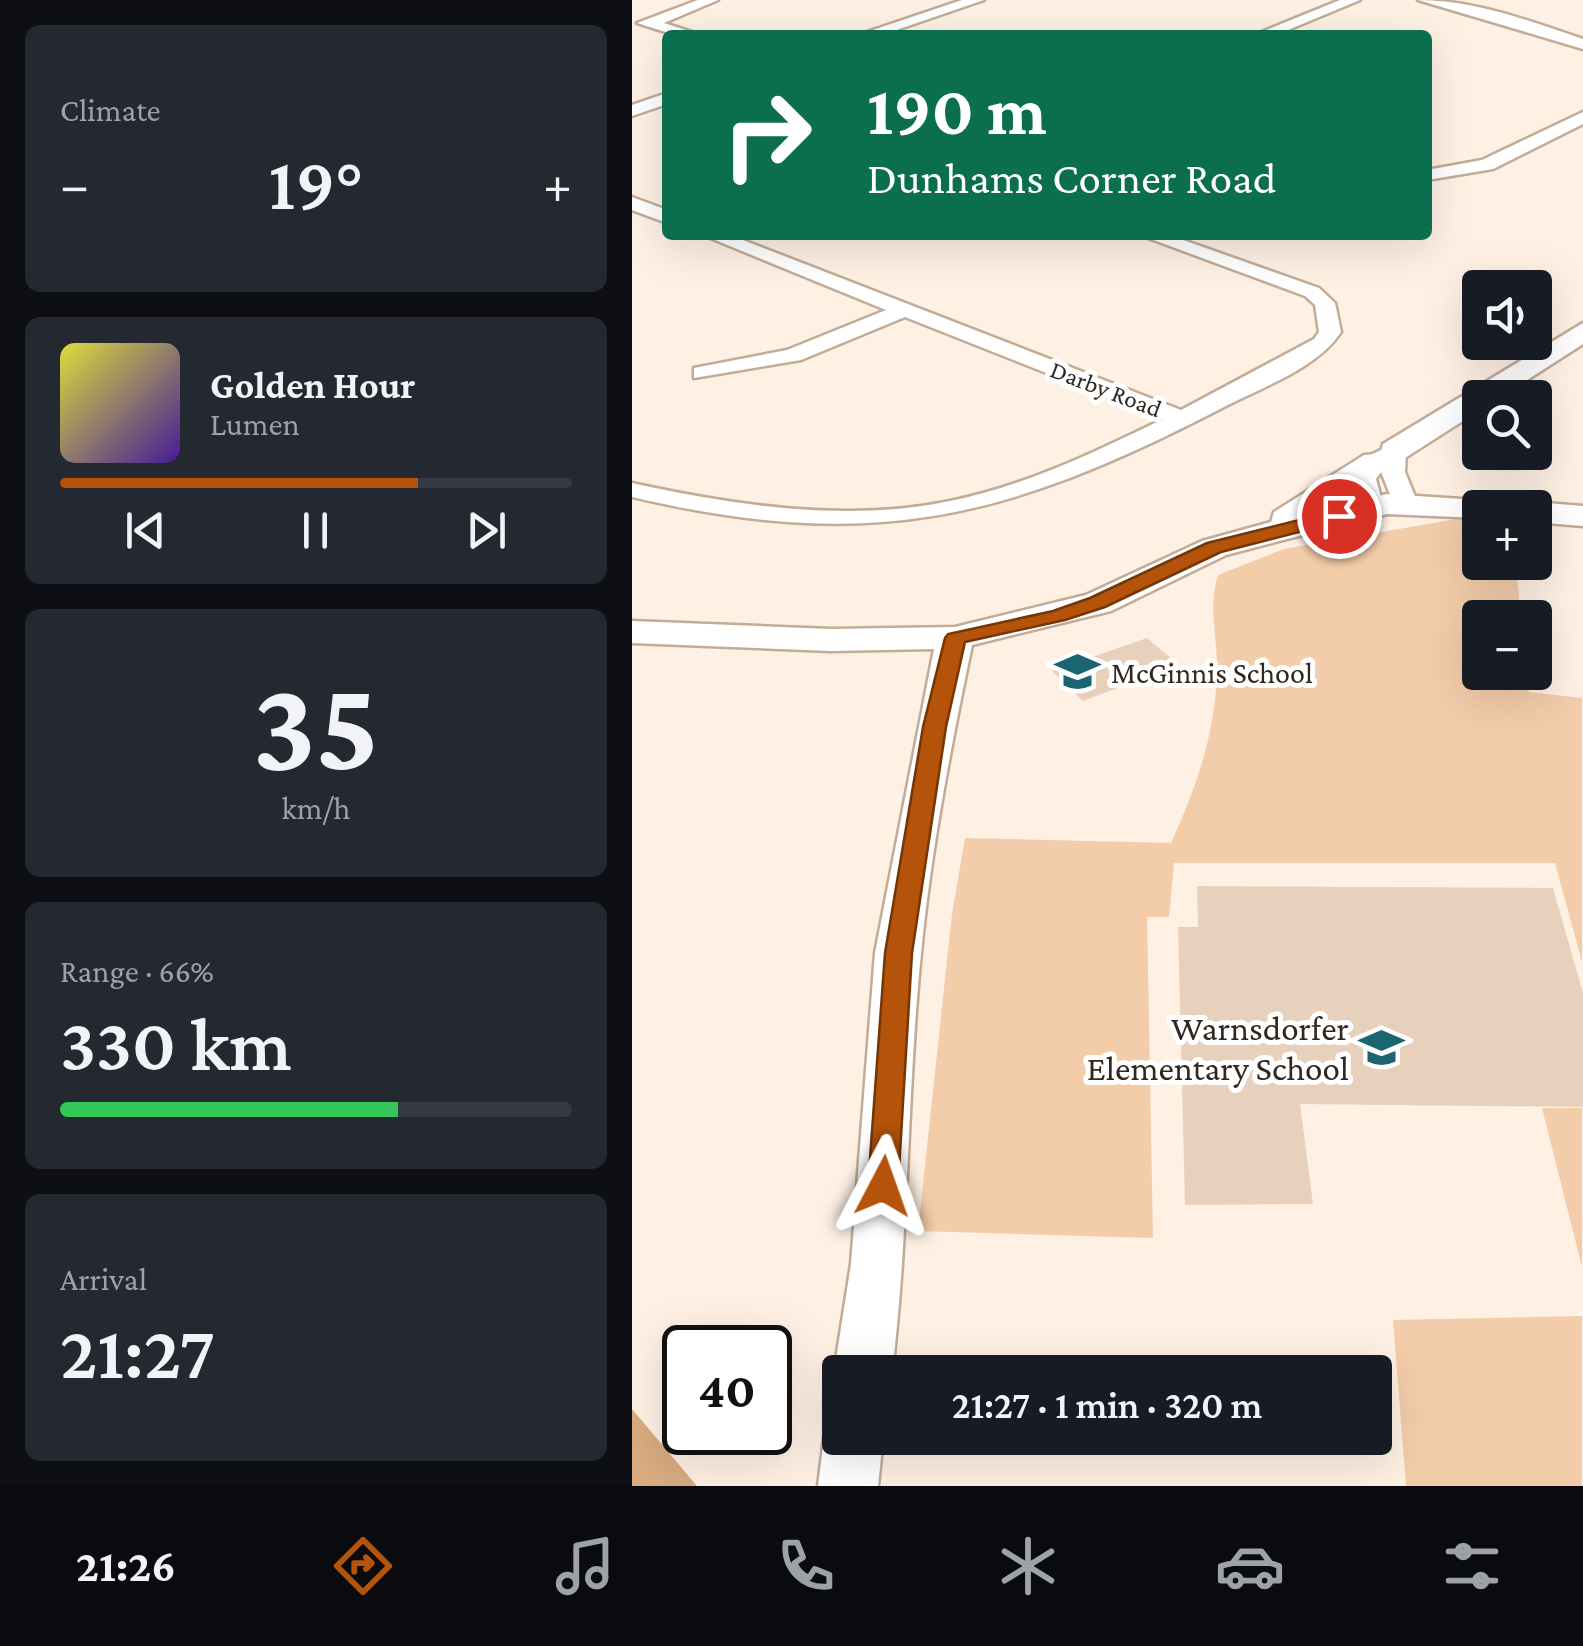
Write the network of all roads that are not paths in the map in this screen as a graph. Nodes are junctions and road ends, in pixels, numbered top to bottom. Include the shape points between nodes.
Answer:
1 (711, 0) edge
2 (978, 0) edge
3 (1354, 0) edge
4 (1424, 0) edge
5 (640, 23) edge
6 (670, 30) edge
7 (882, 30) edge
8 (1275, 30) edge
9 (1582, 44) edge
10 (662, 100) edge
11 (632, 111) edge
12 (1582, 118) edge
13 (1432, 174) edge
14 (632, 203) edge
15 (662, 215) edge
16 (726, 240) edge
17 (1166, 240) edge
18 (905, 310) junction
19 (1582, 331) edge
20 (702, 373) dead end
21 (1182, 418) junction
22 (1385, 457) junction
23 (632, 490) edge
24 (1388, 506) junction
25 (1462, 508) edge
26 (1552, 514) edge
27 (1582, 516) edge
28 (1272, 532) junction
29 (632, 632) edge
30 (955, 638) junction
31 (865, 1355) edge
32 (852, 1455) edge
33 (848, 1486) edge

1 - 5 street
2 - 7 street
3 - 8 street
4 - 9 street
5 - 6 street
10 - 11 street
12 - 13 street via 1487,165
14 - 15 street
16 - 18 street, Darby Road
17 - 21 street, Darby Road via 1312,292 1325,303 1330,332 1296,360
18 - 20 street via 793,355
18 - 21 street, Darby Road
19 - 22 street
21 - 23 street via 1113,453 948,509 740,509
22 - 24 street via 1393,472
22 - 24 street via 1364,478
22 - 28 street
24 - 25 street
24 - 28 street
26 - 27 street
28 - 30 street via 1214,548 1071,612
29 - 30 street
30 - 31 street via 898,953 878,1264
32 - 33 street

